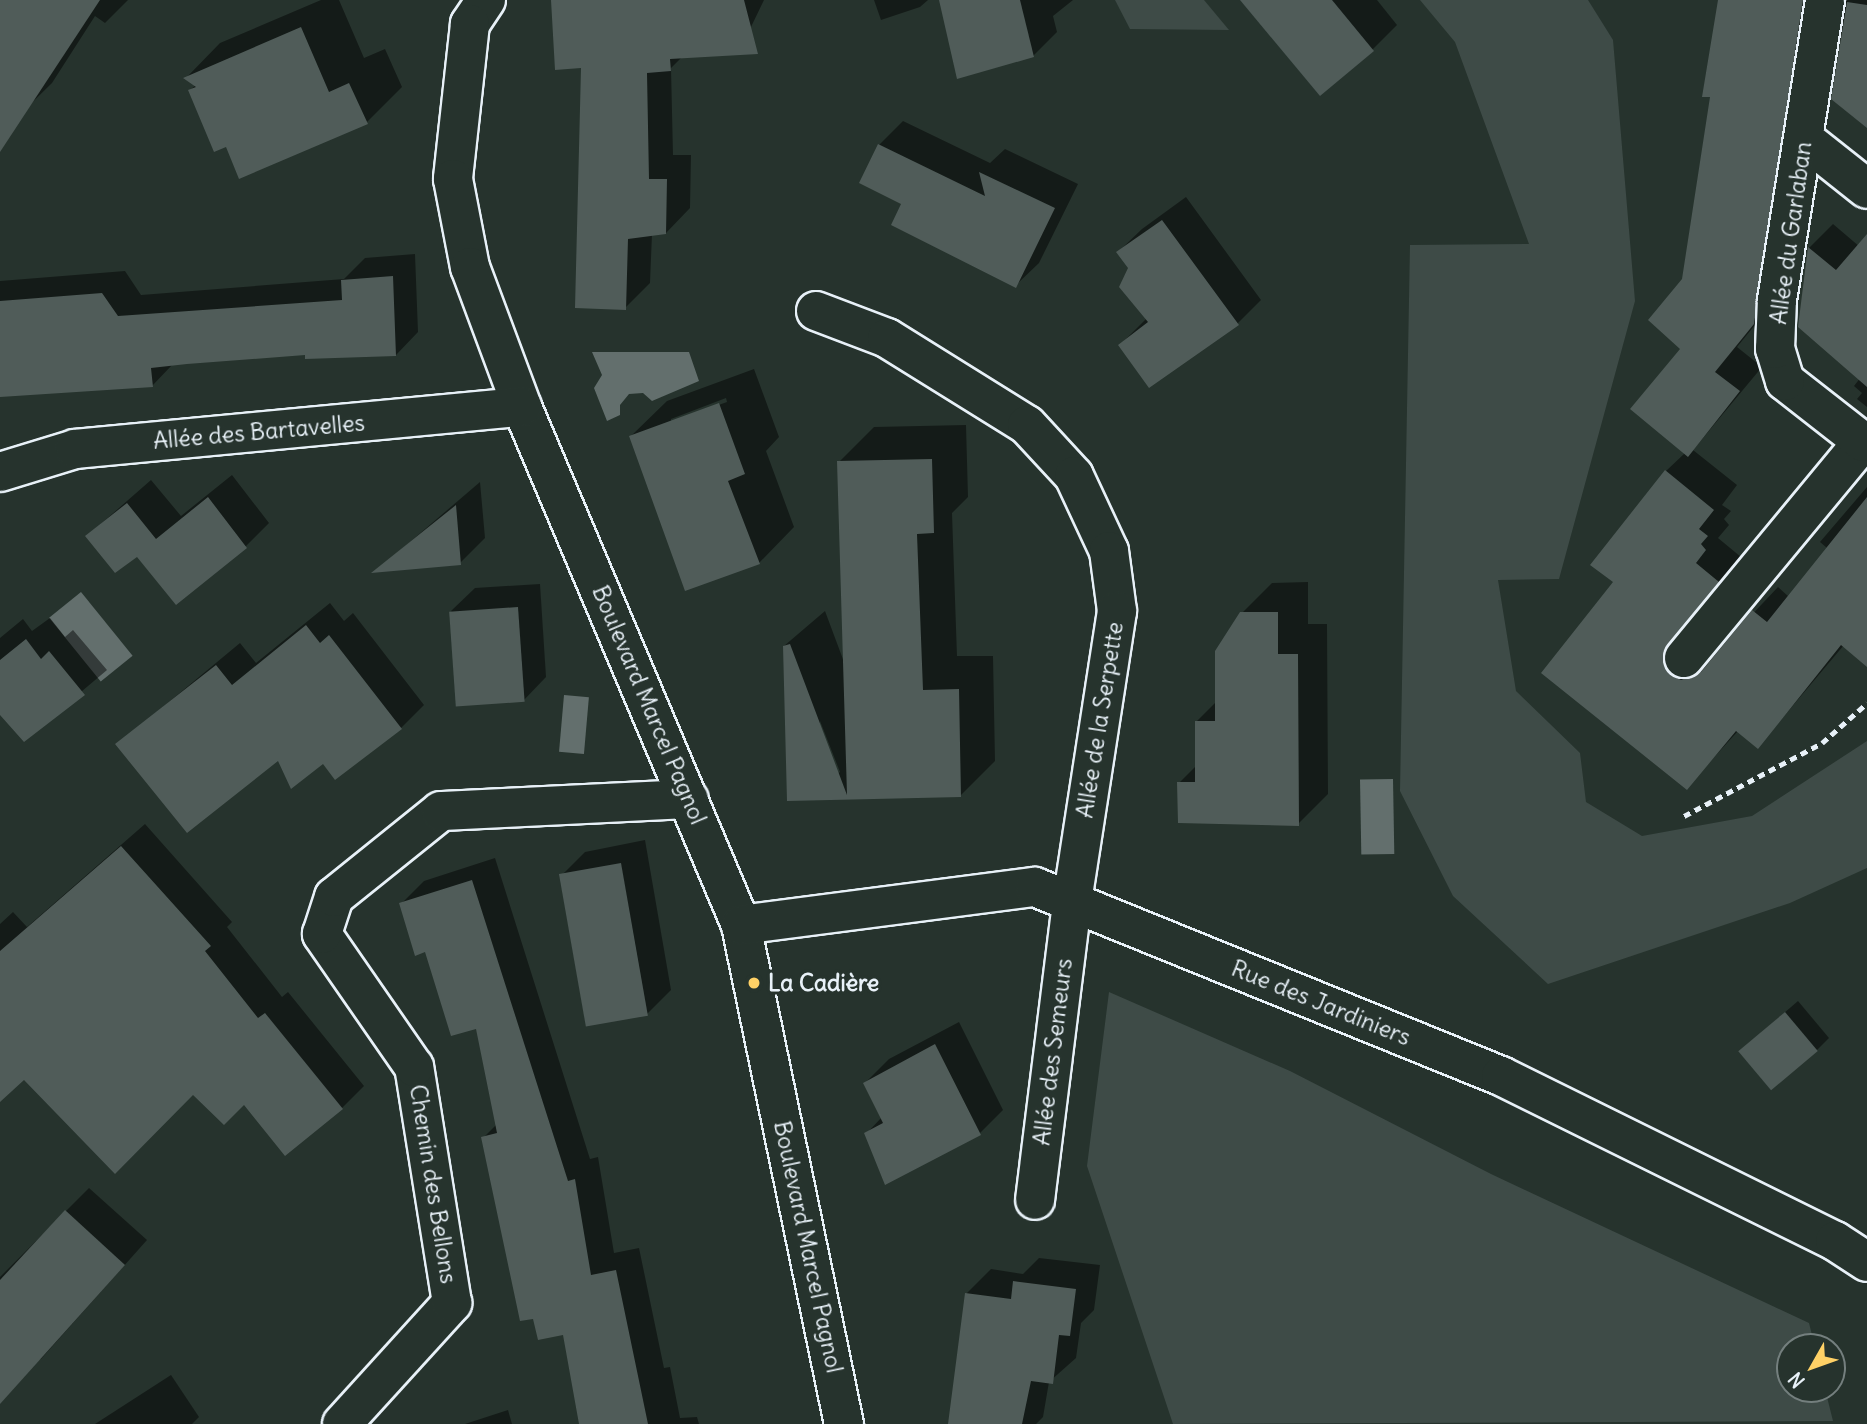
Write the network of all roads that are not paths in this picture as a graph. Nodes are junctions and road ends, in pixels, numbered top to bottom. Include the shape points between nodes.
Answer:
1 (486, 0) edge
2 (1825, 0) edge
3 (1804, 139) junction
4 (1867, 189) edge
5 (816, 311) dead end
6 (522, 407) junction
7 (1, 473) edge
8 (1684, 658) dead end
9 (689, 799) junction
10 (1072, 903) junction
11 (741, 926) junction
12 (1035, 1200) dead end
13 (1867, 1262) edge
14 (342, 1424) edge
15 (844, 1424) edge

1 - 6 street, Boulevard Marcel Pagnol via 470,24 453,179 470,267
2 - 3 street, Allée du Garlaban
3 - 4 street
3 - 8 street, Allée du Garlaban via 1777,300 1775,349 1785,381 1863,442
5 - 10 street, Allée de la Serpette via 887,338 1027,425 1073,476 1109,551 1117,611
6 - 7 street, Allée des Bartavelles via 75,449
6 - 9 street, Boulevard Marcel Pagnol
9 - 11 street, Boulevard Marcel Pagnol
9 - 14 street, Chemin des Bellons via 441,811 334,897 322,933 414,1067 452,1303
10 - 11 street, Rue des Jardiniers via 1035,887
10 - 12 street, Allée des Semeurs
10 - 13 street, Rue des Jardiniers via 1502,1076 1835,1241
11 - 15 street, Boulevard Marcel Pagnol

